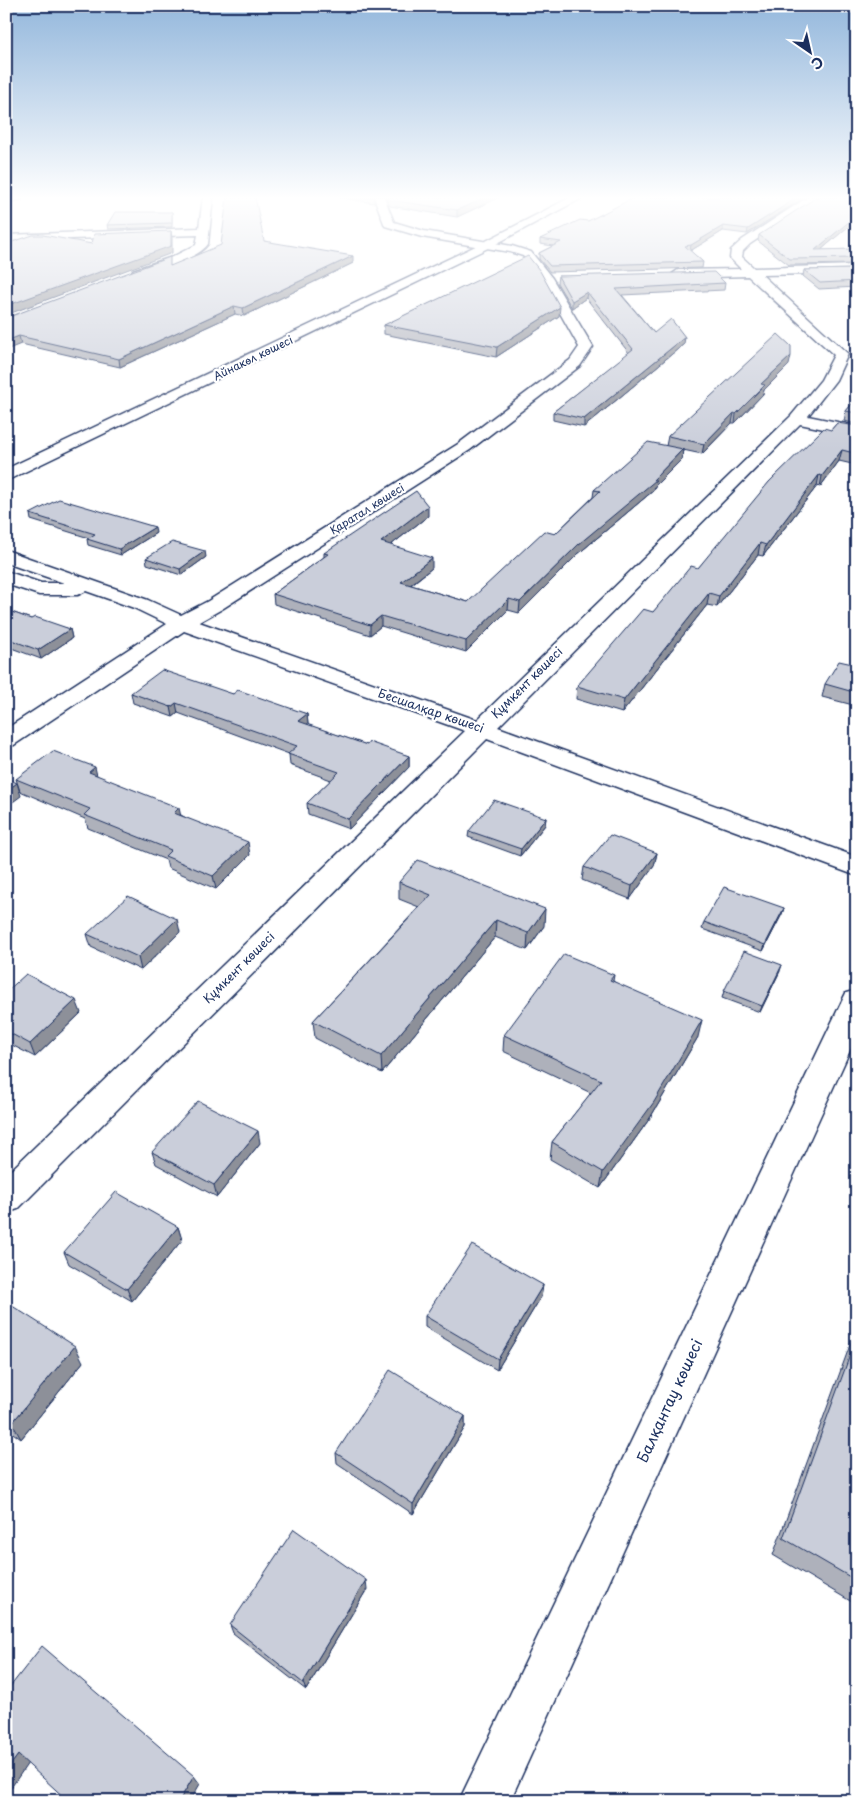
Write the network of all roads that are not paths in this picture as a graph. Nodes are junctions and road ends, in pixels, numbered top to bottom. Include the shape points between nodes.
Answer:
1 (411, 281) edge
2 (553, 281) edge
3 (761, 281) edge
4 (797, 419) junction
5 (857, 431) edge
6 (6, 476) edge
7 (6, 556) edge
8 (6, 577) edge
9 (97, 588) junction
10 (182, 623) junction
11 (481, 729) junction
12 (6, 740) edge
13 (857, 867) edge
14 (857, 1001) edge
15 (6, 1198) edge
16 (484, 1801) edge

1 - 6 street, Айнакөл көшесі
2 - 10 street, Қаратал көшесі via 586,347 575,363 464,447
3 - 4 street, Құмкент көшесі via 841,354 821,392
4 - 5 street
4 - 11 street, Құмкент көшесі
7 - 9 street, Бесшалқар көшесі
8 - 9 street via 39,588
9 - 10 street, Бесшалқар көшесі
10 - 11 street, Бесшалқар көшесі
10 - 12 street, Қаратал көшесі
11 - 13 street, Бесшалқар көшесі
11 - 15 street, Құмкент көшесі
14 - 16 street, Балқантау көшесі

